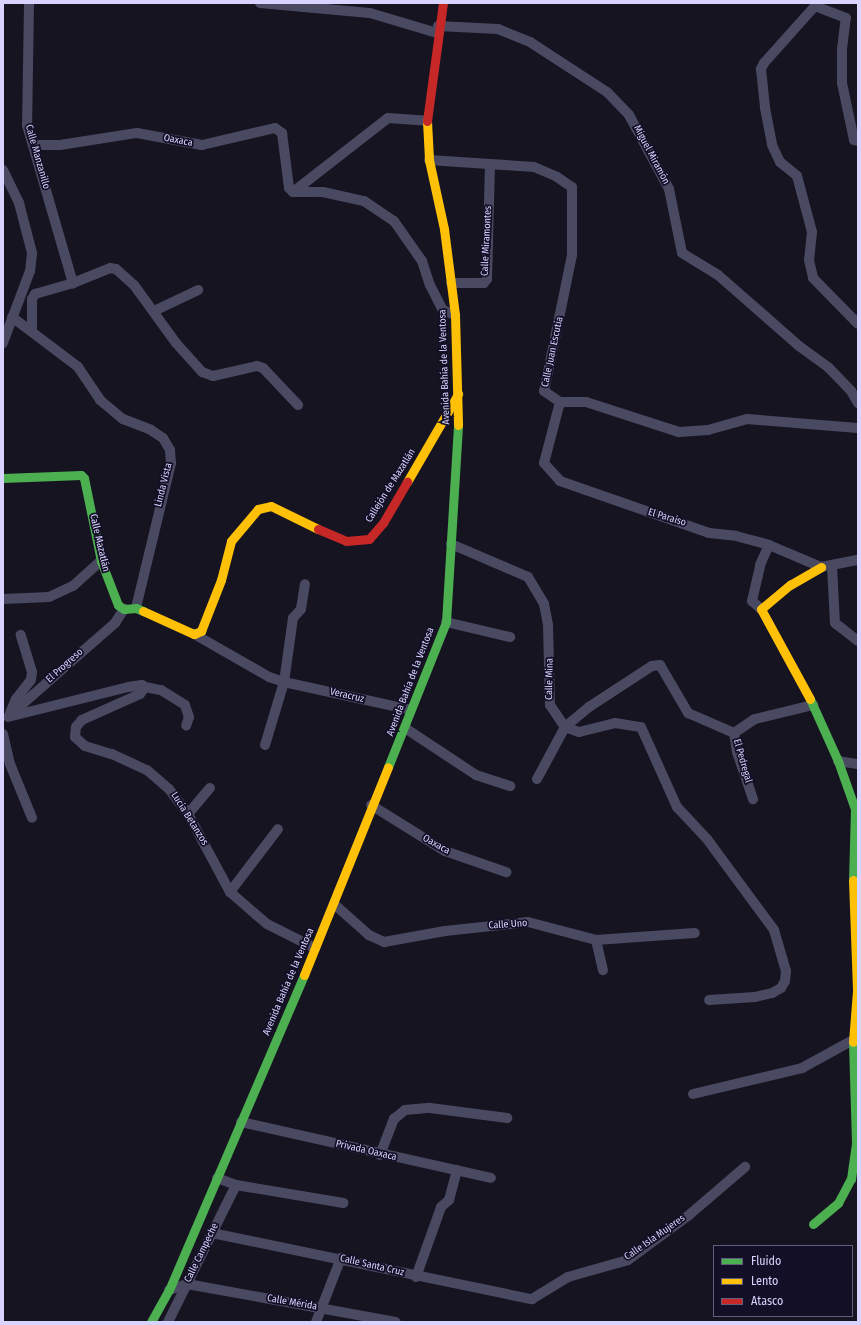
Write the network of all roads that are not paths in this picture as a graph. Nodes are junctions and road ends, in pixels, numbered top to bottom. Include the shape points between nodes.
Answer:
1 (29, 3) edge
2 (260, 3) edge
3 (443, 3) edge
4 (438, 30) junction
5 (427, 121) junction
6 (858, 141) edge
7 (34, 145) junction
8 (429, 160) junction
9 (490, 165) junction
10 (3, 170) edge
11 (293, 192) junction
12 (73, 283) junction
13 (451, 283) junction
14 (198, 290) dead end
15 (154, 311) junction
16 (455, 315) junction
17 (12, 317) junction
18 (858, 324) edge
19 (32, 332) junction
20 (3, 343) edge
21 (458, 394) junction
22 (560, 402) junction
23 (858, 403) edge
24 (298, 405) dead end
25 (858, 428) edge
26 (3, 478) edge
27 (451, 544) junction
28 (769, 545) junction
29 (858, 560) edge
30 (101, 561) junction
31 (832, 566) junction
32 (821, 567) junction
33 (305, 584) dead end
34 (3, 599) edge
35 (136, 608) junction
36 (124, 609) junction
37 (761, 609) junction
38 (446, 622) junction
39 (194, 634) junction
40 (21, 635) dead end
41 (510, 637) dead end
42 (858, 641) edge
43 (284, 682) junction
44 (145, 687) junction
45 (813, 705) junction
46 (411, 710) junction
47 (6, 719) edge
48 (186, 726) dead end
49 (565, 727) junction
50 (405, 728) junction
51 (734, 733) junction
52 (3, 734) edge
53 (265, 745) dead end
54 (838, 761) junction
55 (858, 764) edge
56 (537, 779) dead end
57 (510, 786) dead end
58 (210, 788) dead end
59 (753, 799) dead end
60 (372, 805) junction
61 (188, 814) junction
62 (32, 818) dead end
63 (278, 829) dead end
64 (506, 872) dead end
65 (230, 892) junction
66 (334, 904) junction
67 (695, 933) dead end
68 (596, 940) junction
69 (315, 948) junction
70 (603, 970) dead end
71 (709, 1000) dead end
72 (853, 1040) junction
73 (693, 1094) dead end
74 (507, 1118) dead end
75 (241, 1122) junction
76 (380, 1155) junction
77 (745, 1167) dead end
78 (456, 1170) junction
79 (217, 1178) junction
80 (491, 1178) dead end
81 (236, 1185) junction
82 (344, 1203) dead end
83 (813, 1224) dead end
84 (212, 1233) junction
85 (341, 1258) junction
86 (416, 1277) junction
87 (187, 1284) junction
88 (169, 1290) junction
89 (532, 1299) joint
90 (321, 1308) junction
91 (151, 1322) edge
92 (168, 1322) edge
93 (316, 1322) edge
94 (395, 1322) edge

1 - 7 street, Calle Manzanillo via 27,125
2 - 4 street, Miguel Miramón via 370,14
3 - 4 street, Avenida Bahía de la Ventosa
4 - 5 street, Avenida Bahía de la Ventosa
4 - 23 street, Miguel Miramón via 498,29 530,42 606,92 629,115 669,189 682,253 718,275 794,342 830,368 851,391
5 - 8 street, Avenida Bahía de la Ventosa
5 - 11 street via 388,118
6 - 18 street via 854,140 842,82 842,49 847,28 846,18 815,6 761,69 772,145 780,162 797,176 810,226 809,260 813,278
7 - 11 street, Oaxaca via 60,145 137,133 202,145 275,128 282,133 289,188
7 - 12 street, Calle Manzanillo
8 - 9 street, Calle Juan Escutia
8 - 13 street, Avenida Bahía de la Ventosa via 444,229
9 - 13 street, Calle Miramontes via 487,279 484,283
9 - 22 street, Calle Juan Escutia via 534,167 557,176 572,187 572,255 544,391
10 - 17 street via 19,203 32,253 30,271
11 - 16 street via 323,192 364,201 394,221 422,261 430,285 443,310
12 - 15 street via 110,268 116,269 134,284
12 - 19 street via 35,294 32,299
13 - 16 street, Avenida Bahía de la Ventosa
14 - 15 street
15 - 24 street via 176,343 202,372 213,376 257,366 263,368
16 - 21 street, Avenida Bahía de la Ventosa
17 - 19 street, Linda Vista
17 - 20 street
19 - 35 street, Linda Vista via 84,372 100,400 124,419 163,438 170,450 171,463
21 - 27 street, Avenida Bahía de la Ventosa via 460,412
21 - 39 street, Callejón de Mazatlán via 383,523 369,539 346,540 325,533 271,506 258,509 231,541 206,623 201,631
22 - 25 street via 586,402 679,432 708,430 747,419
22 - 28 street, El Paraíso via 544,463 560,481 709,533 736,536
26 - 30 street, Calle Mazatlán via 81,475 84,478
27 - 38 street, Avenida Bahía de la Ventosa
27 - 49 street, Calle Mina via 528,577 536,589 544,604 548,625 550,705
28 - 32 street, El Paraíso
28 - 37 street via 760,565 752,601
29 - 31 street, El Paraíso
30 - 34 street via 72,586 49,597
30 - 36 street, Calle Mazatlán via 118,605
31 - 32 street, El Paraíso
31 - 42 street via 835,623
32 - 37 street via 790,585
33 - 43 street via 301,609 293,618
35 - 36 street
35 - 39 street
36 - 47 street, El Progreso via 115,623
37 - 45 street
38 - 41 street
38 - 46 street, Avenida Bahía de la Ventosa
39 - 43 street
40 - 47 street via 32,672 31,680 16,699
43 - 46 street, Veracruz
43 - 53 street
44 - 47 street via 128,687
44 - 48 street via 161,690 185,705 188,717
44 - 61 street, Lucía Betanzos via 140,694 82,720 76,727 75,737 85,746 112,754 147,770 169,789
45 - 51 street via 755,719
45 - 54 street
46 - 50 street, Avenida Bahía de la Ventosa
49 - 51 street, El Pedregal via 652,666 660,665 688,714
49 - 56 street
49 - 71 street via 579,732 615,723 641,727 677,807 707,839 774,930 786,971 785,981 772,993
50 - 57 street via 476,775
50 - 60 street, Avenida Bahía de la Ventosa
51 - 59 street, El Pedregal via 737,752
52 - 62 street via 10,764
54 - 55 street
54 - 72 street via 855,809 852,860 857,991
58 - 61 street
60 - 64 street, Oaxaca via 445,851
60 - 66 street, Avenida Bahía de la Ventosa
61 - 65 street, Lucía Betanzos
63 - 65 street
65 - 69 street, Lucía Betanzos via 267,924
66 - 68 street, Calle Uno via 369,935 384,942 445,931 528,922
66 - 69 street, Avenida Bahía de la Ventosa
67 - 68 street, Calle Uno
68 - 70 street
69 - 75 street, Avenida Bahía de la Ventosa
72 - 73 street via 802,1068
72 - 83 street via 856,1143 851,1179 838,1203
74 - 76 street via 430,1108 405,1110 394,1119
75 - 76 street, Privada Oaxaca
75 - 79 street, Avenida Bahía de la Ventosa
76 - 78 street, Privada Oaxaca
77 - 89 street, Calle Isla Mujeres via 689,1215 628,1260 568,1277
78 - 80 street, Privada Oaxaca
78 - 86 street via 449,1200 441,1207
79 - 81 street
79 - 88 street, Avenida Bahía de la Ventosa
81 - 82 street
81 - 84 street, Calle Campeche
84 - 85 street, Calle Santa Cruz
84 - 87 street, Calle Campeche
85 - 86 street, Calle Santa Cruz
85 - 90 street
86 - 89 street, Calle Santa Cruz
87 - 88 street
87 - 90 street, Calle Mérida
87 - 92 street, Calle Campeche
88 - 91 street, Avenida Bahía de la Ventosa
90 - 93 street
90 - 94 street, Calle Mérida

